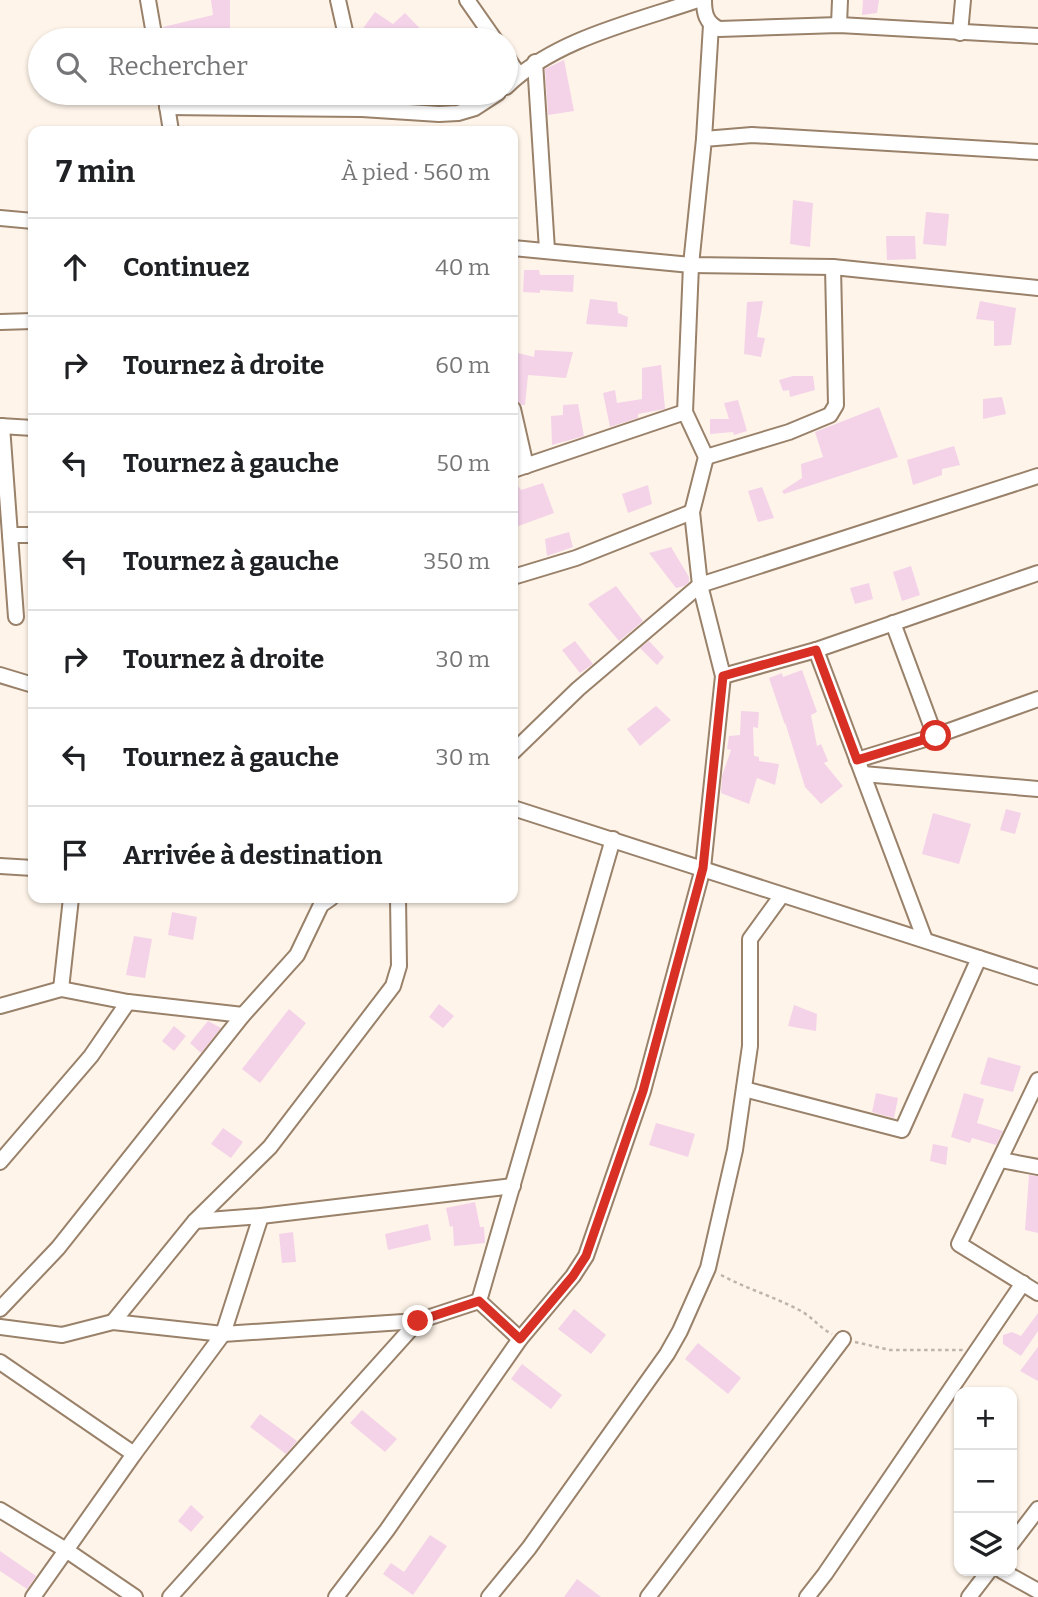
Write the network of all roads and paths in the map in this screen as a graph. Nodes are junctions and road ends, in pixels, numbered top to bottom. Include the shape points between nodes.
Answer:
1 (148, 0) edge
2 (338, 0) edge
3 (467, 0) edge
4 (698, 0) edge
5 (704, 0) edge
6 (840, 0) edge
7 (963, 0) edge
8 (839, 25) junction
9 (711, 26) junction
10 (154, 28) edge
11 (344, 28) edge
12 (487, 28) edge
13 (961, 33) junction
14 (1038, 36) edge
15 (535, 62) junction
16 (519, 75) edge
17 (167, 105) edge
18 (275, 105) edge
19 (361, 105) edge
20 (480, 105) edge
21 (362, 109) junction
22 (170, 126) edge
23 (704, 139) junction
24 (1038, 152) edge
25 (0, 218) edge
26 (28, 221) edge
27 (518, 248) edge
28 (547, 250) junction
29 (691, 265) junction
30 (833, 267) junction
31 (1038, 288) edge
32 (28, 321) edge
33 (0, 322) edge
34 (685, 412) junction
35 (1, 426) edge
36 (28, 428) edge
37 (706, 457) junction
38 (519, 468) edge
39 (1038, 476) edge
40 (692, 512) junction
41 (10, 535) junction
42 (28, 535) edge
43 (1038, 573) edge
44 (518, 575) edge
45 (700, 585) junction
46 (16, 617) dead end
47 (893, 623) junction
48 (816, 650) junction
49 (0, 675) edge
50 (723, 676) junction
51 (28, 683) edge
52 (1038, 699) edge
53 (936, 736) junction
54 (518, 747) edge
55 (860, 767) junction
56 (1038, 789) edge
57 (518, 810) edge
58 (613, 839) junction
59 (0, 866) edge
60 (703, 868) junction
61 (28, 869) edge
62 (782, 895) junction
63 (70, 903) edge
64 (324, 903) edge
65 (398, 903) edge
66 (925, 940) junction
67 (979, 958) junction
68 (1038, 977) edge
69 (61, 989) junction
70 (128, 1002) junction
71 (0, 1006) edge
72 (243, 1015) junction
73 (1038, 1080) edge
74 (744, 1089) junction
75 (1001, 1160) junction
76 (0, 1162) edge
77 (1038, 1167) edge
78 (513, 1186) junction
79 (261, 1216) junction
80 (195, 1221) junction
81 (708, 1268) junction
82 (1023, 1283) junction
83 (1038, 1293) edge
84 (479, 1301) junction
85 (0, 1309) edge
86 (418, 1321) junction
87 (113, 1322) junction
88 (0, 1327) edge
89 (223, 1334) junction
90 (520, 1339) junction
91 (844, 1339) junction
92 (980, 1350) junction
93 (0, 1362) edge
94 (134, 1454) junction
95 (0, 1510) edge
96 (1038, 1511) edge
97 (1017, 1537) edge
98 (66, 1550) junction
99 (985, 1576) edge
100 (1011, 1576) edge
101 (1038, 1591) edge
102 (33, 1597) edge
103 (135, 1597) edge
104 (170, 1597) edge
105 (336, 1597) edge
106 (489, 1597) edge
107 (648, 1597) edge
108 (807, 1597) edge
109 (969, 1597) edge

1 - 10 street
2 - 11 street
3 - 12 street
4 - 15 street
5 - 9 street
6 - 8 street
7 - 13 street
8 - 9 street
8 - 13 street
9 - 23 street
13 - 14 street
15 - 16 street
15 - 28 street
17 - 22 street
18 - 21 street
19 - 21 street
20 - 21 street via 439,114
23 - 24 street via 752,135
23 - 29 street
25 - 26 street
27 - 28 street
28 - 29 street
29 - 30 street
29 - 34 street
30 - 31 street
30 - 37 street via 836,405 830,415
32 - 33 street
34 - 37 street
34 - 38 street
35 - 36 street
35 - 41 street
37 - 40 street
39 - 45 street
40 - 44 street
40 - 45 street
41 - 42 street
41 - 46 street
43 - 47 street
45 - 50 street
45 - 54 street via 578,688
47 - 48 street
47 - 53 street
48 - 50 street
48 - 55 street
49 - 51 street
50 - 60 street
52 - 53 street
53 - 55 street
55 - 56 street
55 - 66 street
57 - 58 street
58 - 60 street
58 - 78 street
59 - 61 street
60 - 62 street
60 - 90 street via 643,1091 586,1256
62 - 66 street
62 - 74 street via 750,939 750,1046
63 - 69 street
64 - 72 street via 297,955
65 - 80 street via 399,965 393,986 270,1147
66 - 67 street
67 - 68 street
67 - 74 street via 902,1130
69 - 70 street
69 - 71 street
70 - 72 street
70 - 76 street via 91,1056
72 - 85 street via 58,1248
73 - 75 street
74 - 81 street via 736,1150
75 - 77 street
75 - 82 street via 959,1244
78 - 79 street
78 - 84 street
79 - 80 street
79 - 89 street
80 - 87 street
81 - 91 path via 796,1309
81 - 106 street via 667,1354
82 - 83 street
82 - 92 street
84 - 86 street
84 - 90 street
86 - 89 street
86 - 104 street
87 - 88 street via 62,1335
87 - 89 street
89 - 94 street
90 - 105 street
91 - 92 path via 890,1350
91 - 107 street
92 - 108 street
93 - 94 street
94 - 98 street
95 - 98 street
96 - 97 street
98 - 102 street
98 - 103 street
99 - 109 street
100 - 101 street

